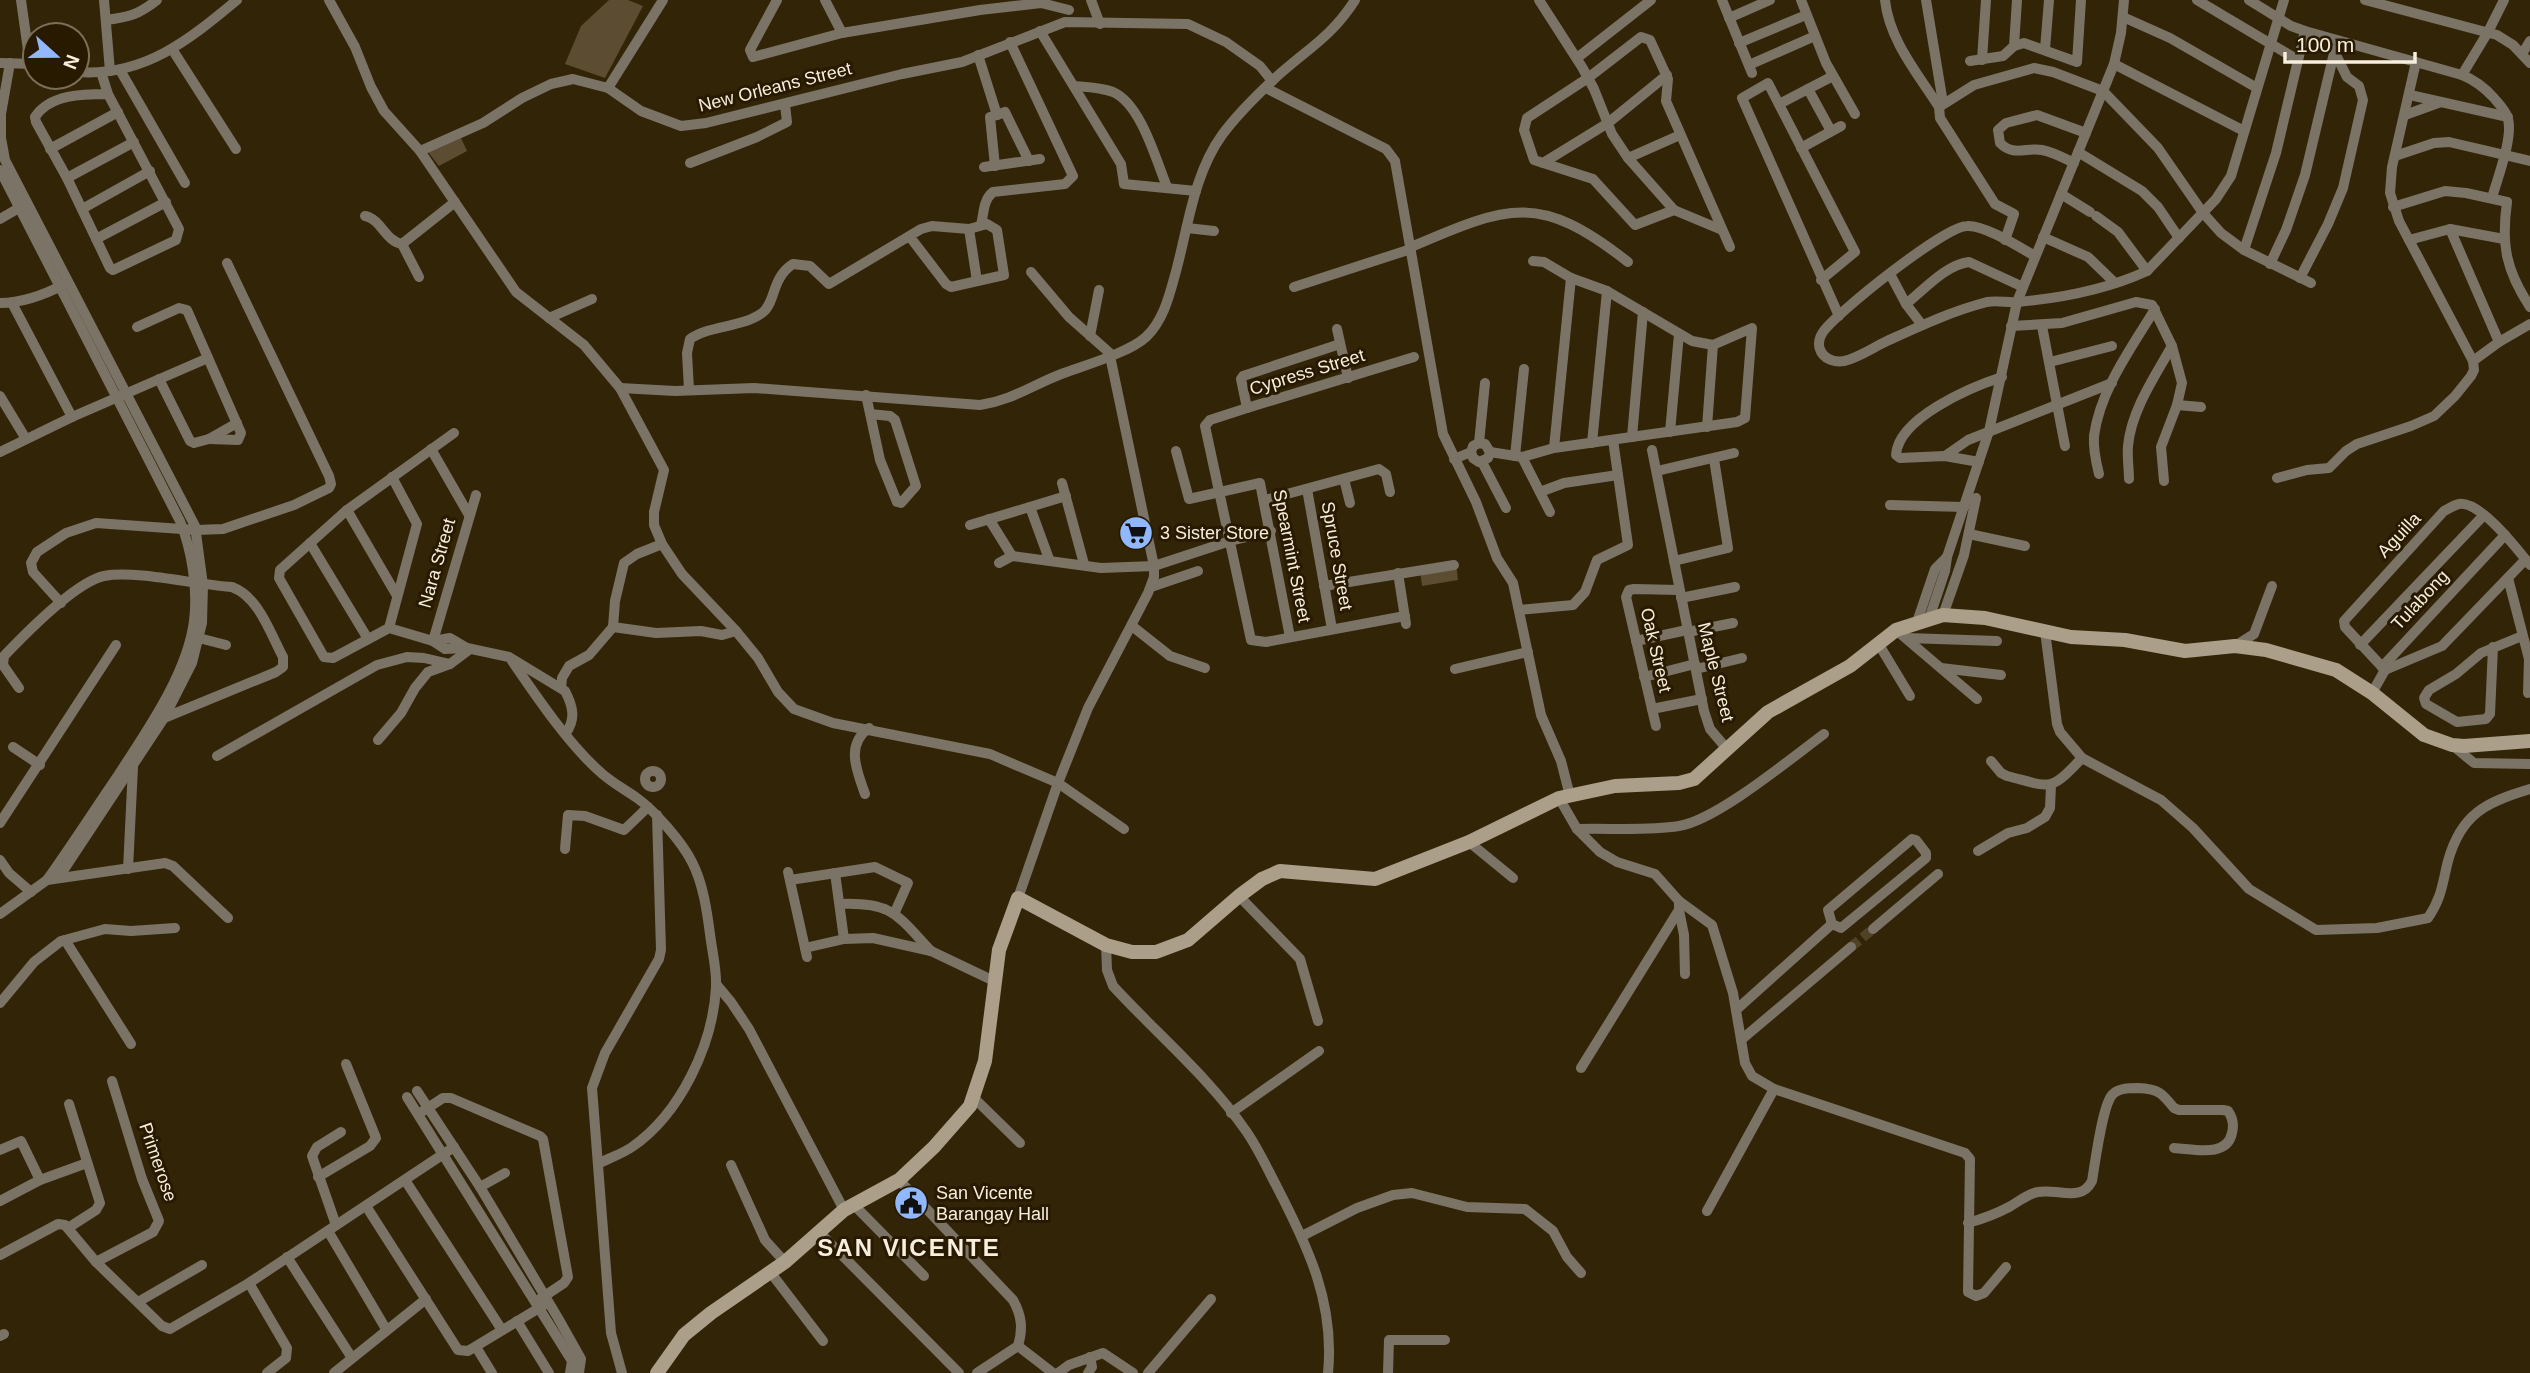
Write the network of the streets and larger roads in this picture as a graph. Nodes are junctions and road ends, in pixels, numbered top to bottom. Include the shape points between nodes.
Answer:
1 (21, 0) edge
2 (104, 0) edge
3 (157, 0) edge
4 (237, 0) edge
5 (329, 0) edge
6 (663, 0) edge
7 (777, 0) edge
8 (825, 0) edge
9 (1091, 0) edge
10 (1355, 0) edge
11 (1539, 0) edge
12 (1651, 0) edge
13 (1722, 0) edge
14 (1770, 0) edge
15 (1801, 0) edge
16 (1885, 0) edge
17 (1926, 0) edge
18 (1986, 0) edge
19 (2017, 0) edge
20 (2049, 0) edge
21 (2081, 0) edge
22 (2124, 0) edge
23 (2197, 0) edge
24 (2249, 0) edge
25 (2284, 0) edge
26 (2365, 0) edge
27 (2504, 0) edge
28 (977, 5) edge
29 (1069, 10) dead end
30 (1806, 15) junction
31 (2123, 17) junction
32 (1729, 18) junction
33 (2279, 18) junction
34 (106, 20) junction
35 (24, 21) edge
36 (1100, 24) junction
37 (1891, 28) junction
38 (1040, 31) junction
39 (2305, 31) junction
40 (2488, 32) junction
41 (842, 33) junction
42 (1878, 34) dead end
43 (1815, 36) junction
44 (2530, 41) edge
45 (1010, 42) junction
46 (1740, 43) junction
47 (2271, 45) junction
48 (2014, 46) junction
49 (2336, 46) junction
50 (172, 48) junction
51 (2045, 49) junction
52 (978, 55) junction
53 (1577, 58) junction
54 (2526, 59) edge
55 (2298, 60) junction
56 (2416, 62) junction
57 (5, 63) edge
58 (2114, 64) junction
59 (111, 71) junction
60 (91, 72) edge
61 (1667, 75) junction
62 (2462, 75) junction
63 (1833, 76) junction
64 (4, 77) edge
65 (1588, 78) junction
66 (1269, 84) junction
67 (1074, 86) junction
68 (2257, 88) junction
69 (608, 89) junction
70 (1808, 89) junction
71 (2103, 91) junction
72 (107, 94) junction
73 (2410, 95) junction
74 (2441, 102) junction
75 (1779, 104) junction
76 (785, 105) junction
77 (1941, 105) junction
78 (117, 112) junction
79 (997, 114) junction
80 (1855, 114) dead end
81 (2405, 116) junction
82 (2508, 117) junction
83 (1608, 122) junction
84 (2244, 131) junction
85 (2086, 133) junction
86 (1680, 135) junction
87 (134, 142) junction
88 (1801, 148) junction
89 (50, 149) junction
90 (236, 149) dead end
91 (420, 151) junction
92 (2504, 155) junction
93 (2395, 156) junction
94 (2076, 157) junction
95 (1628, 158) junction
96 (2530, 161) edge
97 (690, 163) dead end
98 (1543, 163) junction
99 (2, 164) edge
100 (150, 172) junction
101 (67, 178) junction
102 (185, 183) dead end
103 (1167, 187) junction
104 (1196, 191) junction
105 (2061, 194) junction
106 (2492, 198) junction
107 (166, 202) junction
108 (456, 202) junction
109 (22, 206) junction
110 (2393, 207) junction
111 (82, 209) junction
112 (1674, 210) junction
113 (2203, 213) junction
114 (365, 216) dead end
115 (0, 219) edge
116 (981, 225) junction
117 (969, 229) junction
118 (1187, 229) junction
119 (2450, 229) junction
120 (1722, 230) junction
121 (1214, 231) dead end
122 (910, 237) junction
123 (2043, 237) junction
124 (2179, 237) junction
125 (96, 239) junction
126 (2504, 239) junction
127 (2005, 240) junction
128 (2409, 240) junction
129 (402, 244) junction
130 (1730, 247) dead end
131 (1411, 248) junction
132 (2244, 250) junction
133 (2035, 256) junction
134 (1533, 261) dead end
135 (1628, 262) dead end
136 (227, 264) dead end
137 (2270, 264) junction
138 (2147, 271) junction
139 (1031, 272) dead end
140 (1890, 275) junction
141 (419, 277) dead end
142 (1571, 278) junction
143 (2300, 278) junction
144 (1821, 280) junction
145 (977, 281) junction
146 (2115, 283) junction
147 (2311, 283) dead end
148 (63, 284) junction
149 (1294, 287) dead end
150 (2023, 287) junction
151 (1099, 290) dead end
152 (1607, 291) junction
153 (592, 299) dead end
154 (2017, 302) junction
155 (6, 303) edge
156 (1906, 304) junction
157 (2530, 307) edge
158 (2155, 309) junction
159 (1643, 313) junction
160 (1839, 316) junction
161 (549, 318) junction
162 (2530, 324) edge
163 (1922, 325) junction
164 (2011, 326) junction
165 (2042, 326) junction
166 (137, 327) dead end
167 (1337, 329) dead end
168 (1679, 334) junction
169 (1090, 336) junction
170 (2499, 342) junction
171 (1340, 344) junction
172 (1713, 345) junction
173 (2112, 346) dead end
174 (2172, 346) junction
175 (1111, 356) junction
176 (1415, 357) dead end
177 (208, 358) junction
178 (2473, 361) junction
179 (2050, 362) junction
180 (1524, 369) dead end
181 (2001, 377) junction
182 (159, 379) junction
183 (1348, 379) junction
184 (1485, 383) dead end
185 (2112, 383) junction
186 (620, 388) junction
187 (689, 390) junction
188 (866, 395) junction
189 (0, 396) edge
190 (121, 396) junction
191 (2058, 404) junction
192 (2177, 405) junction
193 (2202, 407) dead end
194 (1247, 408) junction
195 (870, 414) junction
196 (72, 417) junction
197 (1707, 427) junction
198 (1989, 431) junction
199 (1670, 432) junction
200 (454, 433) dead end
201 (1632, 438) junction
202 (26, 439) junction
203 (1614, 440) junction
204 (1479, 443) junction
205 (1592, 443) junction
206 (2065, 446) dead end
207 (1554, 448) junction
208 (431, 449) junction
209 (1652, 450) dead end
210 (1176, 451) dead end
211 (0, 452) edge
212 (1471, 452) junction
213 (1490, 452) junction
214 (1734, 453) dead end
215 (1518, 456) junction
216 (1945, 456) junction
217 (1714, 458) junction
218 (1454, 459) junction
219 (1482, 462) junction
220 (1979, 463) junction
221 (157, 464) junction
222 (1657, 471) junction
223 (2099, 474) dead end
224 (1618, 475) junction
225 (393, 477) junction
226 (2277, 478) dead end
227 (1344, 479) junction
228 (2129, 479) dead end
229 (2164, 481) dead end
230 (1062, 483) dead end
231 (1307, 489) junction
232 (1218, 492) junction
233 (1390, 492) dead end
234 (1540, 492) junction
235 (476, 495) dead end
236 (1066, 496) junction
237 (1976, 498) dead end
238 (1265, 500) junction
239 (1350, 503) dead end
240 (1890, 505) dead end
241 (1030, 507) junction
242 (1964, 507) junction
243 (1506, 508) dead end
244 (347, 510) junction
245 (1550, 512) dead end
246 (469, 515) junction
247 (2484, 515) junction
248 (989, 519) junction
249 (970, 525) dead end
250 (183, 527) junction
251 (196, 530) junction
252 (1271, 531) junction
253 (1969, 534) junction
254 (2505, 535) junction
255 (1230, 541) junction
256 (310, 543) junction
257 (662, 544) junction
258 (2025, 546) dead end
259 (1012, 556) junction
260 (1049, 559) junction
261 (1674, 561) junction
262 (2528, 562) edge
263 (999, 563) dead end
264 (1084, 564) junction
265 (1454, 565) dead end
266 (1154, 566) junction
267 (1198, 571) dead end
268 (1398, 573) junction
269 (2508, 578) junction
270 (199, 585) junction
271 (1324, 586) junction
272 (2272, 586) dead end
273 (1151, 587) junction
274 (1735, 587) dead end
275 (396, 594) junction
276 (1680, 594) junction
277 (61, 603) junction
278 (1519, 610) junction
279 (1930, 619) junction
280 (1733, 623) dead end
281 (1132, 626) junction
282 (613, 627) junction
283 (2524, 627) edge
284 (389, 628) junction
285 (1332, 629) junction
286 (736, 631) junction
287 (1687, 631) junction
288 (2045, 631) junction
289 (1901, 634) junction
290 (195, 637) junction
291 (1290, 637) junction
292 (368, 639) junction
293 (433, 641) junction
294 (1636, 641) junction
295 (1997, 641) dead end
296 (1878, 643) junction
297 (117, 645) dead end
298 (226, 645) dead end
299 (2360, 645) junction
300 (2235, 646) junction
301 (2493, 647) junction
302 (469, 648) junction
303 (1528, 652) junction
304 (509, 657) junction
305 (1742, 658) dead end
306 (450, 664) junction
307 (2529, 664) edge
308 (1695, 667) junction
309 (1205, 668) dead end
310 (1941, 668) junction
311 (1455, 669) dead end
312 (2384, 669) junction
313 (2001, 675) dead end
314 (1644, 677) junction
315 (19, 688) dead end
316 (561, 688) junction
317 (2372, 693) junction
318 (2528, 693) dead end
319 (1910, 695) dead end
320 (1702, 699) junction
321 (1977, 699) dead end
322 (1652, 709) junction
323 (160, 716) junction
324 (1656, 726) dead end
325 (869, 728) junction
326 (566, 733) junction
327 (1824, 734) dead end
328 (378, 740) dead end
329 (2530, 740) edge
330 (2452, 745) junction
331 (13, 747) dead end
332 (1727, 749) junction
333 (217, 756) dead end
334 (2082, 758) junction
335 (1991, 761) dead end
336 (130, 764) junction
337 (2530, 764) edge
338 (40, 765) junction
339 (1058, 782) junction
340 (2051, 785) junction
341 (649, 786) dead end
342 (2530, 789) edge
343 (864, 794) dead end
344 (1565, 797) junction
345 (13, 804) junction
346 (0, 807) edge
347 (648, 807) junction
348 (0, 823) edge
349 (1124, 829) dead end
350 (1577, 829) junction
351 (1469, 842) junction
352 (565, 849) dead end
353 (1978, 851) dead end
354 (0, 860) edge
355 (128, 869) junction
356 (835, 873) junction
357 (1938, 874) dead end
358 (59, 877) junction
359 (1513, 878) dead end
360 (47, 880) junction
361 (31, 892) junction
362 (1239, 896) junction
363 (1018, 898) junction
364 (840, 904) junction
365 (1679, 906) junction
366 (895, 912) junction
367 (0, 914) edge
368 (228, 918) dead end
369 (1832, 924) junction
370 (175, 928) dead end
371 (1873, 929) tunnel mouth
372 (845, 939) junction
373 (65, 940) junction
374 (1106, 945) junction
375 (1851, 947) tunnel mouth
376 (931, 951) junction
377 (1685, 974) dead end
378 (994, 981) junction
379 (716, 984) junction
380 (0, 1003) edge
381 (1736, 1010) junction
382 (1318, 1021) dead end
383 (1741, 1040) junction
384 (131, 1044) dead end
385 (1320, 1051) dead end
386 (346, 1064) dead end
387 (1581, 1068) dead end
388 (112, 1081) dead end
389 (1774, 1089) junction
390 (975, 1098) junction
391 (69, 1104) dead end
392 (428, 1107) junction
393 (1231, 1113) junction
394 (418, 1114) junction
395 (341, 1132) dead end
396 (1020, 1143) dead end
397 (454, 1147) junction
398 (2174, 1148) dead end
399 (0, 1150) edge
400 (443, 1154) junction
401 (87, 1163) junction
402 (598, 1164) junction
403 (731, 1165) dead end
404 (505, 1172) dead end
405 (318, 1177) junction
406 (40, 1180) junction
407 (405, 1180) junction
408 (899, 1180) junction
409 (480, 1187) junction
410 (0, 1201) edge
411 (366, 1206) junction
412 (848, 1207) junction
413 (1707, 1211) dead end
414 (1968, 1223) junction
415 (68, 1228) junction
416 (332, 1228) junction
417 (818, 1231) junction
418 (1302, 1236) junction
419 (0, 1255) edge
420 (287, 1257) junction
421 (96, 1262) junction
422 (786, 1262) junction
423 (202, 1265) dead end
424 (2006, 1267) dead end
425 (771, 1273) junction
426 (1581, 1273) dead end
427 (924, 1276) dead end
428 (249, 1283) junction
429 (426, 1299) junction
430 (1211, 1299) dead end
431 (138, 1302) junction
432 (542, 1302) junction
433 (517, 1321) junction
434 (386, 1329) junction
435 (502, 1331) junction
436 (1446, 1340) dead end
437 (823, 1341) dead end
438 (1018, 1346) junction
439 (476, 1347) junction
440 (1090, 1357) junction
441 (352, 1358) junction
442 (267, 1373) edge
443 (334, 1373) edge
444 (492, 1373) edge
445 (550, 1373) edge
446 (570, 1373) edge
447 (579, 1373) edge
448 (622, 1373) edge
449 (657, 1373) edge
450 (959, 1373) edge
451 (977, 1373) edge
452 (1056, 1373) edge
453 (1088, 1373) edge
454 (1133, 1373) edge
455 (1148, 1373) edge
456 (1328, 1373) edge
457 (1388, 1373) edge

1 - 35 street
2 - 34 street
3 - 34 street via 131,17
4 - 50 street
5 - 91 street via 384,111
6 - 69 street
7 - 41 street via 750,50 753,57
8 - 41 street
9 - 36 street
10 - 66 street via 1329,35
11 - 53 street
12 - 53 street
13 - 32 street
14 - 32 street
15 - 30 street
16 - 37 street
17 - 77 street
18 - 48 street via 1976,61 2003,56
19 - 48 street
20 - 51 street
21 - 51 street via 2077,62
22 - 31 street
23 - 47 street
24 - 33 street
25 - 33 street
26 - 40 street
27 - 40 street
28 - 29 street via 1041,3
28 - 41 street
30 - 43 street
30 - 46 street
31 - 58 street
31 - 68 street
32 - 46 street
33 - 39 street
33 - 47 street
34 - 59 street
36 - 38 street, New Orleans Street via 1065,22
36 - 66 street, New Orleans Street via 1188,24 1261,66
37 - 42 street
37 - 77 street
38 - 45 street, New Orleans Street
38 - 67 street
39 - 49 street
39 - 55 street
40 - 54 street
40 - 62 street
43 - 46 street via 1750,69
43 - 63 street
44 - 54 street
45 - 52 street, New Orleans Street
45 - 116 street via 1073,176 1065,184 993,192 984,205
47 - 55 street
47 - 68 street
48 - 51 street via 2024,43
49 - 56 street
49 - 137 street via 2305,174
49 - 143 street via 2347,77 2360,86 2363,100 2343,188
50 - 59 street via 156,59
50 - 90 street
52 - 76 street, New Orleans Street
52 - 79 street
53 - 65 street
55 - 132 street via 2270,175
56 - 62 street
56 - 73 street
57 - 64 street
58 - 71 street
58 - 84 street
59 - 60 street
59 - 72 street
59 - 102 street
61 - 65 street via 1651,43 1643,37
61 - 83 street
61 - 86 street via 1666,101
62 - 82 street via 2482,86
63 - 70 street
63 - 80 street
64 - 99 street
65 - 83 street
65 - 98 street via 1525,120 1532,157
66 - 104 street via 1222,135
66 - 131 street, New Orleans Street via 1391,153
67 - 103 street via 1115,93 1131,107
67 - 103 street via 1121,164 1124,184
68 - 84 street
69 - 76 street, New Orleans Street via 641,111 681,126
69 - 91 street, New Orleans Street via 573,79 551,84 483,123
70 - 75 street
70 - 88 street via 1836,129
71 - 77 street via 2034,68 1974,85
71 - 85 street
71 - 113 street via 2158,148
72 - 78 street
72 - 89 street via 63,97 37,113 36,122
73 - 74 street
73 - 81 street
74 - 81 street
74 - 82 street
75 - 88 street
75 - 144 street via 1768,83 1742,98
76 - 97 street via 787,122
77 - 127 street via 1940,118 1995,204 2014,214
78 - 87 street
78 - 89 street
79 - 79 street via 990,117 989,166 1034,160 1005,112
81 - 93 street
82 - 92 street
83 - 95 street
83 - 98 street
84 - 113 street via 2226,186
85 - 94 street
85 - 94 street via 2037,115 2006,122 1998,130 2000,143 2010,150
86 - 95 street
86 - 120 street
87 - 100 street
87 - 101 street
88 - 144 street via 1855,252
89 - 101 street
91 - 108 street
92 - 93 street via 2442,142
92 - 96 street
92 - 106 street
93 - 110 street via 2390,178
94 - 105 street
94 - 124 street via 2142,191
95 - 112 street
98 - 112 street via 1593,178 1636,225
99 - 109 street
100 - 107 street
100 - 111 street
101 - 111 street
103 - 104 street
104 - 118 street
105 - 123 street
105 - 138 street via 2118,232
106 - 110 street via 2445,191
106 - 126 street via 2507,202
107 - 125 street
107 - 125 street via 179,229 176,240 113,270
108 - 129 street
108 - 161 street via 516,292
109 - 115 street
109 - 148 street
110 - 128 street
111 - 125 street
112 - 120 street
113 - 124 street
113 - 132 street
114 - 129 street
116 - 117 street
116 - 145 street via 997,230 1005,272
117 - 122 street via 932,226
117 - 145 street
118 - 121 street
118 - 175 street via 1159,319 1145,338
119 - 126 street
119 - 128 street
119 - 170 street
120 - 130 street
122 - 145 street via 947,284 954,287
122 - 187 street via 829,284 810,266 787,268 760,315 690,339
123 - 133 street
123 - 146 street via 2088,257
124 - 138 street
126 - 157 street via 2509,266
127 - 133 street
127 - 140 street via 1968,226 1917,251
128 - 178 street
129 - 141 street
131 - 135 street via 1481,219 1537,212 1582,229
131 - 149 street
131 - 218 street via 1443,434
132 - 137 street
133 - 150 street
134 - 142 street via 1545,262
136 - 251 street via 331,484 294,505 223,529
137 - 143 street
138 - 146 street
139 - 169 street
140 - 156 street
140 - 160 street
142 - 152 street
142 - 207 street
143 - 147 street
144 - 160 street
146 - 154 street
148 - 155 street
148 - 190 street
150 - 154 street
150 - 156 street via 1963,262
151 - 169 street
152 - 159 street
152 - 205 street
153 - 161 street
154 - 163 street via 1988,302
154 - 164 street
155 - 196 street
156 - 163 street
158 - 165 street via 2136,302
158 - 174 street
158 - 185 street
159 - 168 street
159 - 201 street
160 - 163 street via 1818,345 1823,356 1836,361
161 - 186 street via 584,345
162 - 170 street
164 - 165 street
164 - 181 street
165 - 179 street
166 - 177 street via 185,308
167 - 171 street
168 - 172 street
168 - 199 street
169 - 175 street
170 - 178 street
171 - 183 street
171 - 194 street via 1243,376
172 - 197 street
172 - 197 street via 1752,328 1745,418
173 - 179 street
174 - 192 street via 2182,383
174 - 228 street via 2147,390 2129,436
175 - 188 street via 1002,402 980,405
175 - 266 street
176 - 183 street, Cypress Street
177 - 182 street
177 - 182 street via 237,423 209,439 190,441
178 - 226 street via 2471,376 2434,416 2357,444 2329,468
179 - 191 street
180 - 215 street
181 - 198 street
181 - 216 street via 1950,398 1927,414 1909,429 1896,451 1900,458
182 - 190 street
183 - 194 street, Cypress Street
184 - 204 street
185 - 191 street
185 - 223 street via 2094,435
186 - 187 street
186 - 257 street via 664,470 654,512
187 - 188 street via 754,388
188 - 195 street
189 - 202 street
190 - 196 street
190 - 221 street
191 - 198 street
191 - 206 street
192 - 193 street
192 - 229 street via 2161,447
194 - 232 street, Cypress Street via 1207,422
195 - 195 street via 880,460 901,503 916,486 895,420
196 - 202 street
197 - 199 street
198 - 216 street
198 - 220 street
199 - 201 street
200 - 208 street
201 - 203 street
202 - 211 street
203 - 205 street
203 - 224 street
204 - 212 street
204 - 213 street
205 - 207 street
207 - 215 street
208 - 225 street
208 - 246 street
209 - 222 street, Maple Street
210 - 232 street via 1188,497
212 - 218 street
212 - 219 street
213 - 215 street
213 - 219 street
214 - 217 street
215 - 234 street
216 - 220 street
217 - 222 street
217 - 261 street via 1728,548
218 - 278 street via 1497,558 1513,583
219 - 243 street
220 - 242 street
221 - 250 street
221 - 251 street
222 - 261 street, Maple Street
224 - 234 street via 1564,483
224 - 278 street via 1627,547 1597,560 1585,592 1573,605
225 - 244 street
225 - 275 street via 416,524
227 - 231 street
227 - 233 street via 1382,469
227 - 239 street
230 - 236 street
231 - 238 street
231 - 271 street, Spruce Street
232 - 238 street, Spearmint Street via 1258,483
232 - 255 street
234 - 245 street
235 - 246 street, Nara Street
236 - 241 street
236 - 264 street
237 - 253 street
238 - 252 street, Spearmint Street
240 - 242 street
241 - 248 street
241 - 260 street
242 - 279 street via 1936,583
244 - 256 street
244 - 275 street
246 - 293 street, Nara Street
247 - 254 street, Aguilla
247 - 299 street
247 - 299 street, Aguilla via 2470,505 2444,511 2344,621
248 - 249 street
248 - 259 street
250 - 251 street
250 - 270 street
250 - 277 street via 96,523 66,533 37,552 31,563 33,572
251 - 270 street
252 - 255 street
252 - 291 street, Spearmint Street
253 - 258 street
253 - 279 street
254 - 262 street, Aguilla
254 - 312 street, Tulabong
255 - 266 street
255 - 291 street via 1251,640
256 - 292 street
256 - 292 street via 278,575 324,657 333,658
257 - 282 street via 624,563
257 - 286 street via 682,574
259 - 260 street
259 - 263 street
260 - 264 street
261 - 276 street, Maple Street
262 - 269 street
264 - 266 street via 1101,568
265 - 268 street
266 - 273 street
267 - 273 street
268 - 271 street
268 - 285 street via 1406,620
269 - 283 street
269 - 312 street via 2442,646
270 - 277 street via 104,576 82,584
270 - 290 street
270 - 323 street via 242,591 255,605 283,657 283,667
271 - 285 street, Spruce Street
272 - 300 street via 2254,634
273 - 281 street
274 - 276 street
275 - 284 street
276 - 287 street, Maple Street
276 - 294 street, Oak Street via 1629,590 1626,597
277 - 315 street via 4,656 3,665
278 - 303 street
279 - 288 street via 1985,618
279 - 289 street
280 - 287 street
281 - 309 street via 1170,656
281 - 339 street via 1088,708
282 - 286 street via 656,633 722,635
282 - 316 street via 589,655 569,666
283 - 301 street
283 - 307 street
284 - 292 street
284 - 293 street
285 - 291 street
286 - 325 street via 794,709 833,723
287 - 294 street
287 - 308 street, Maple Street
288 - 300 street via 2185,651
288 - 334 street via 2057,724
289 - 295 street
289 - 296 street
289 - 310 street
290 - 298 street
290 - 323 street
293 - 302 street via 445,649
294 - 314 street, Oak Street
296 - 319 street
296 - 332 street via 1850,666 1768,712
297 - 338 street
299 - 312 street, Aguilla
300 - 317 street via 2336,670
301 - 301 street via 2428,690 2426,704 2457,722 2486,719
302 - 304 street
302 - 306 street
303 - 311 street
303 - 344 street via 1541,715 1561,761
304 - 316 street
304 - 326 street
305 - 308 street
306 - 328 street via 428,672
306 - 333 street via 407,657 377,665
307 - 318 street
308 - 314 street
308 - 320 street, Maple Street
310 - 313 street
310 - 321 street
312 - 317 street, Tulabong
314 - 322 street, Oak Street
316 - 326 street via 570,701 573,718
317 - 330 street via 2424,735
320 - 322 street
320 - 332 street, Maple Street via 1710,729
322 - 324 street, Oak Street
323 - 336 street
325 - 339 street via 990,754
325 - 343 street via 862,733 854,754
326 - 347 street via 599,772
327 - 350 street via 1703,818 1681,826
329 - 330 street
330 - 337 street via 2474,763
331 - 338 street
332 - 344 street via 1693,779 1615,786
334 - 340 street
334 - 342 street via 2161,800 2249,889 2321,931 2377,928 2428,918 2440,901 2454,843 2471,817 2498,799
335 - 340 street via 2001,774 2039,786
336 - 355 street
336 - 358 street
336 - 360 street
338 - 345 street
339 - 349 street
339 - 363 street
340 - 353 street via 2045,817
341 - 347 street
344 - 350 street
344 - 351 street
345 - 346 street
345 - 348 street
347 - 352 street via 624,831 585,816 568,816
347 - 379 street via 692,862 703,895
347 - 402 street via 661,950 605,1053 592,1088
350 - 365 street via 1617,863 1655,874
351 - 359 street
351 - 362 street via 1375,878 1280,871
354 - 361 street
355 - 358 street
355 - 368 street via 165,863 173,866
356 - 364 street
356 - 366 street via 875,867 907,881
356 - 372 street via 789,876 806,952
357 - 371 street
358 - 360 street
360 - 361 street
361 - 367 street
362 - 374 street via 1188,940 1156,952
362 - 382 street via 1300,959
363 - 374 street
363 - 378 street via 999,950
364 - 366 street via 868,903
364 - 372 street
365 - 377 street
365 - 381 street via 1712,925
365 - 387 street
366 - 376 street
369 - 369 street via 1828,910 1916,840 1926,858 1842,928
369 - 381 street
370 - 373 street via 105,929
372 - 376 street via 873,937
373 - 380 street via 34,962
373 - 384 street
374 - 393 street via 1113,986
375 - 383 street
376 - 378 street
378 - 390 street via 985,1061
379 - 402 street via 704,1048 689,1082 648,1133
379 - 412 street via 749,1029
381 - 383 street
383 - 389 street via 1752,1076
385 - 393 street
386 - 405 street via 376,1138
388 - 421 street, Primerose via 159,1225
389 - 413 street
389 - 414 street via 1965,1153 1970,1158
390 - 396 street
390 - 408 street
391 - 401 street
392 - 394 street
392 - 394 street via 412,1094
392 - 397 street
392 - 432 street via 451,1098 543,1139 568,1273 564,1283
393 - 418 street via 1247,1131
394 - 400 street
395 - 405 street via 313,1151
397 - 400 street
397 - 409 street
398 - 414 street via 2227,1146 2232,1117 2223,1110 2179,1110 2161,1092 2143,1088 2117,1091 2108,1102 2088,1189 2078,1194 2033,1192
399 - 406 street via 21,1141
400 - 407 street
400 - 432 street
401 - 406 street
401 - 415 street via 100,1203
402 - 448 street via 611,1333
403 - 422 street via 765,1240
404 - 409 street
405 - 416 street
406 - 410 street
407 - 411 street
407 - 435 street
408 - 412 street
408 - 438 street via 1013,1300 1022,1323
409 - 432 street
411 - 416 street
411 - 429 street
412 - 417 street
412 - 427 street
414 - 424 street via 1968,1292 1984,1293
415 - 419 street via 58,1224
415 - 421 street
416 - 420 street
416 - 434 street
417 - 422 street
417 - 450 street
418 - 426 street via 1357,1208 1412,1193 1467,1207 1525,1209 1553,1231
418 - 456 street via 1329,1321
420 - 428 street
420 - 441 street
421 - 431 street
422 - 425 street
423 - 431 street
425 - 437 street
425 - 449 street via 684,1335
428 - 431 street via 170,1329
428 - 442 street via 287,1348 286,1358
429 - 434 street
429 - 439 street via 458,1350
430 - 455 street
432 - 433 street
432 - 446 street via 572,1361
432 - 447 street via 581,1357
433 - 435 street
433 - 445 street
434 - 441 street
435 - 439 street
436 - 457 street via 1389,1340
438 - 451 street
438 - 452 street
439 - 444 street
440 - 452 street
440 - 453 street
440 - 454 street via 1109,1355
441 - 443 street

